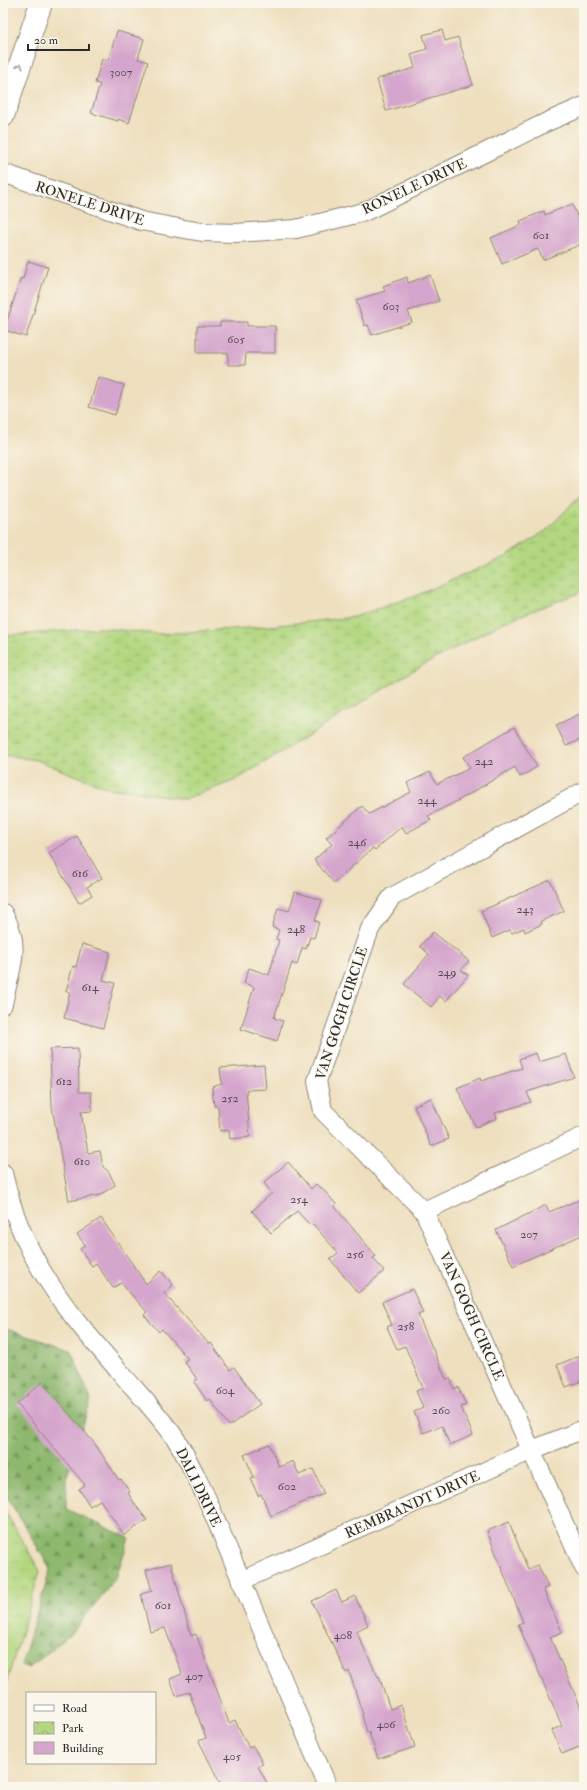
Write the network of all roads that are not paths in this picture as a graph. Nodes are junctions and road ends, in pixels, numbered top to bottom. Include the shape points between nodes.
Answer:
1 (41, 3) edge
2 (584, 106) edge
3 (3, 116) edge
4 (3, 173) edge
5 (584, 791) edge
6 (3, 913) edge
7 (3, 1004) edge
8 (584, 1136) edge
9 (3, 1173) edge
10 (424, 1211) junction
11 (584, 1429) edge
12 (532, 1450) junction
13 (584, 1568) edge
14 (241, 1581) junction
15 (328, 1787) edge

3 -> 1 main road
2 - 4 street, RONELE DRIVE via 364,212 296,229 236,233 202,232 172,227 141,221
5 - 10 street, VAN GOGH CIRCLE via 392,897 370,929 317,1082 323,1111
6 - 7 street via 12,933 14,951
8 - 10 street
9 - 14 street, DALI DRIVE via 14,1210 36,1263 81,1327 173,1435 193,1469
10 - 12 street, VAN GOGH CIRCLE
11 - 12 street, REMBRANDT DRIVE
12 - 13 street, VAN GOGH CIRCLE
12 - 14 street, REMBRANDT DRIVE
14 - 15 street, DALI DRIVE

